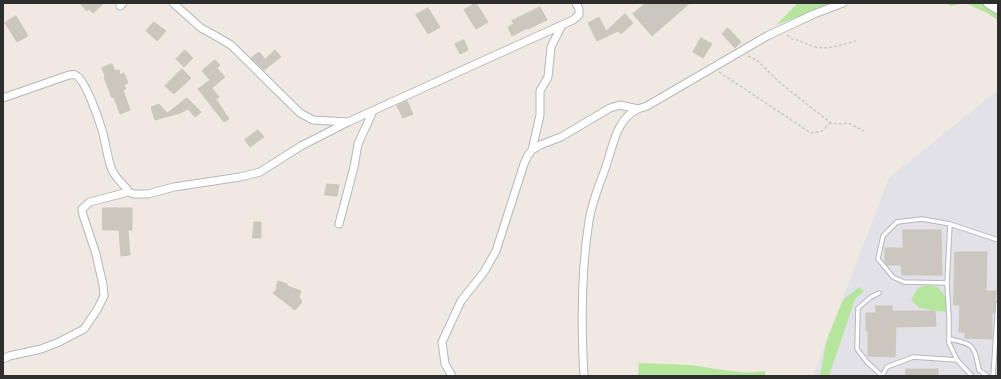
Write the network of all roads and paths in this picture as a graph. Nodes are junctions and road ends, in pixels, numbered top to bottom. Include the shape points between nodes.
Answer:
1 (173, 3) edge
2 (576, 3) edge
3 (843, 3) edge
4 (988, 3) edge
5 (998, 9) edge
6 (562, 25) junction
7 (782, 30) junction
8 (856, 41) dead end
9 (740, 52) junction
10 (712, 68) junction
11 (3, 98) edge
12 (638, 109) junction
13 (373, 111) junction
14 (348, 122) junction
15 (831, 123) junction
16 (864, 131) dead end
17 (532, 150) junction
18 (128, 192) junction
19 (339, 224) dead end
20 (950, 224) junction
21 (998, 240) edge
22 (947, 283) junction
23 (879, 293) dead end
24 (998, 303) edge
25 (949, 339) junction
26 (3, 359) edge
27 (957, 360) junction
28 (452, 376) edge
29 (584, 376) edge
30 (882, 376) edge
31 (972, 376) edge
32 (987, 376) edge
33 (993, 376) edge

1 - 14 street via 200,28 231,45 300,113 312,120
2 - 6 street via 579,15
3 - 7 street
4 - 5 street
6 - 13 street
6 - 17 street via 551,48 548,76 540,91 540,115
7 - 8 path via 792,39 816,47 837,46
7 - 9 street
9 - 10 street
9 - 15 path via 758,61 779,82
10 - 12 street
10 - 15 path via 811,133 822,130
11 - 18 street via 69,75 77,76 95,109 112,169
12 - 17 street via 620,105 610,108 561,137
12 - 29 street via 632,112 616,134 589,221 582,319
13 - 14 street
13 - 19 street via 358,144
14 - 18 street via 301,146 260,172 148,194
15 - 16 path via 848,123
17 - 28 street via 524,164 496,251 484,272 461,301 442,342 445,364
18 - 26 street via 90,202 82,209 96,254 104,292 92,320 84,329 59,342
20 - 21 lane
20 - 22 lane
20 - 22 lane via 922,219 897,222 883,236 878,259 892,277 904,282
22 - 25 lane
23 - 30 lane via 858,308 857,349
24 - 33 lane
25 - 27 lane via 948,343
25 - 32 lane via 966,342 975,351 979,370
27 - 30 lane via 912,358 887,367
27 - 31 lane

